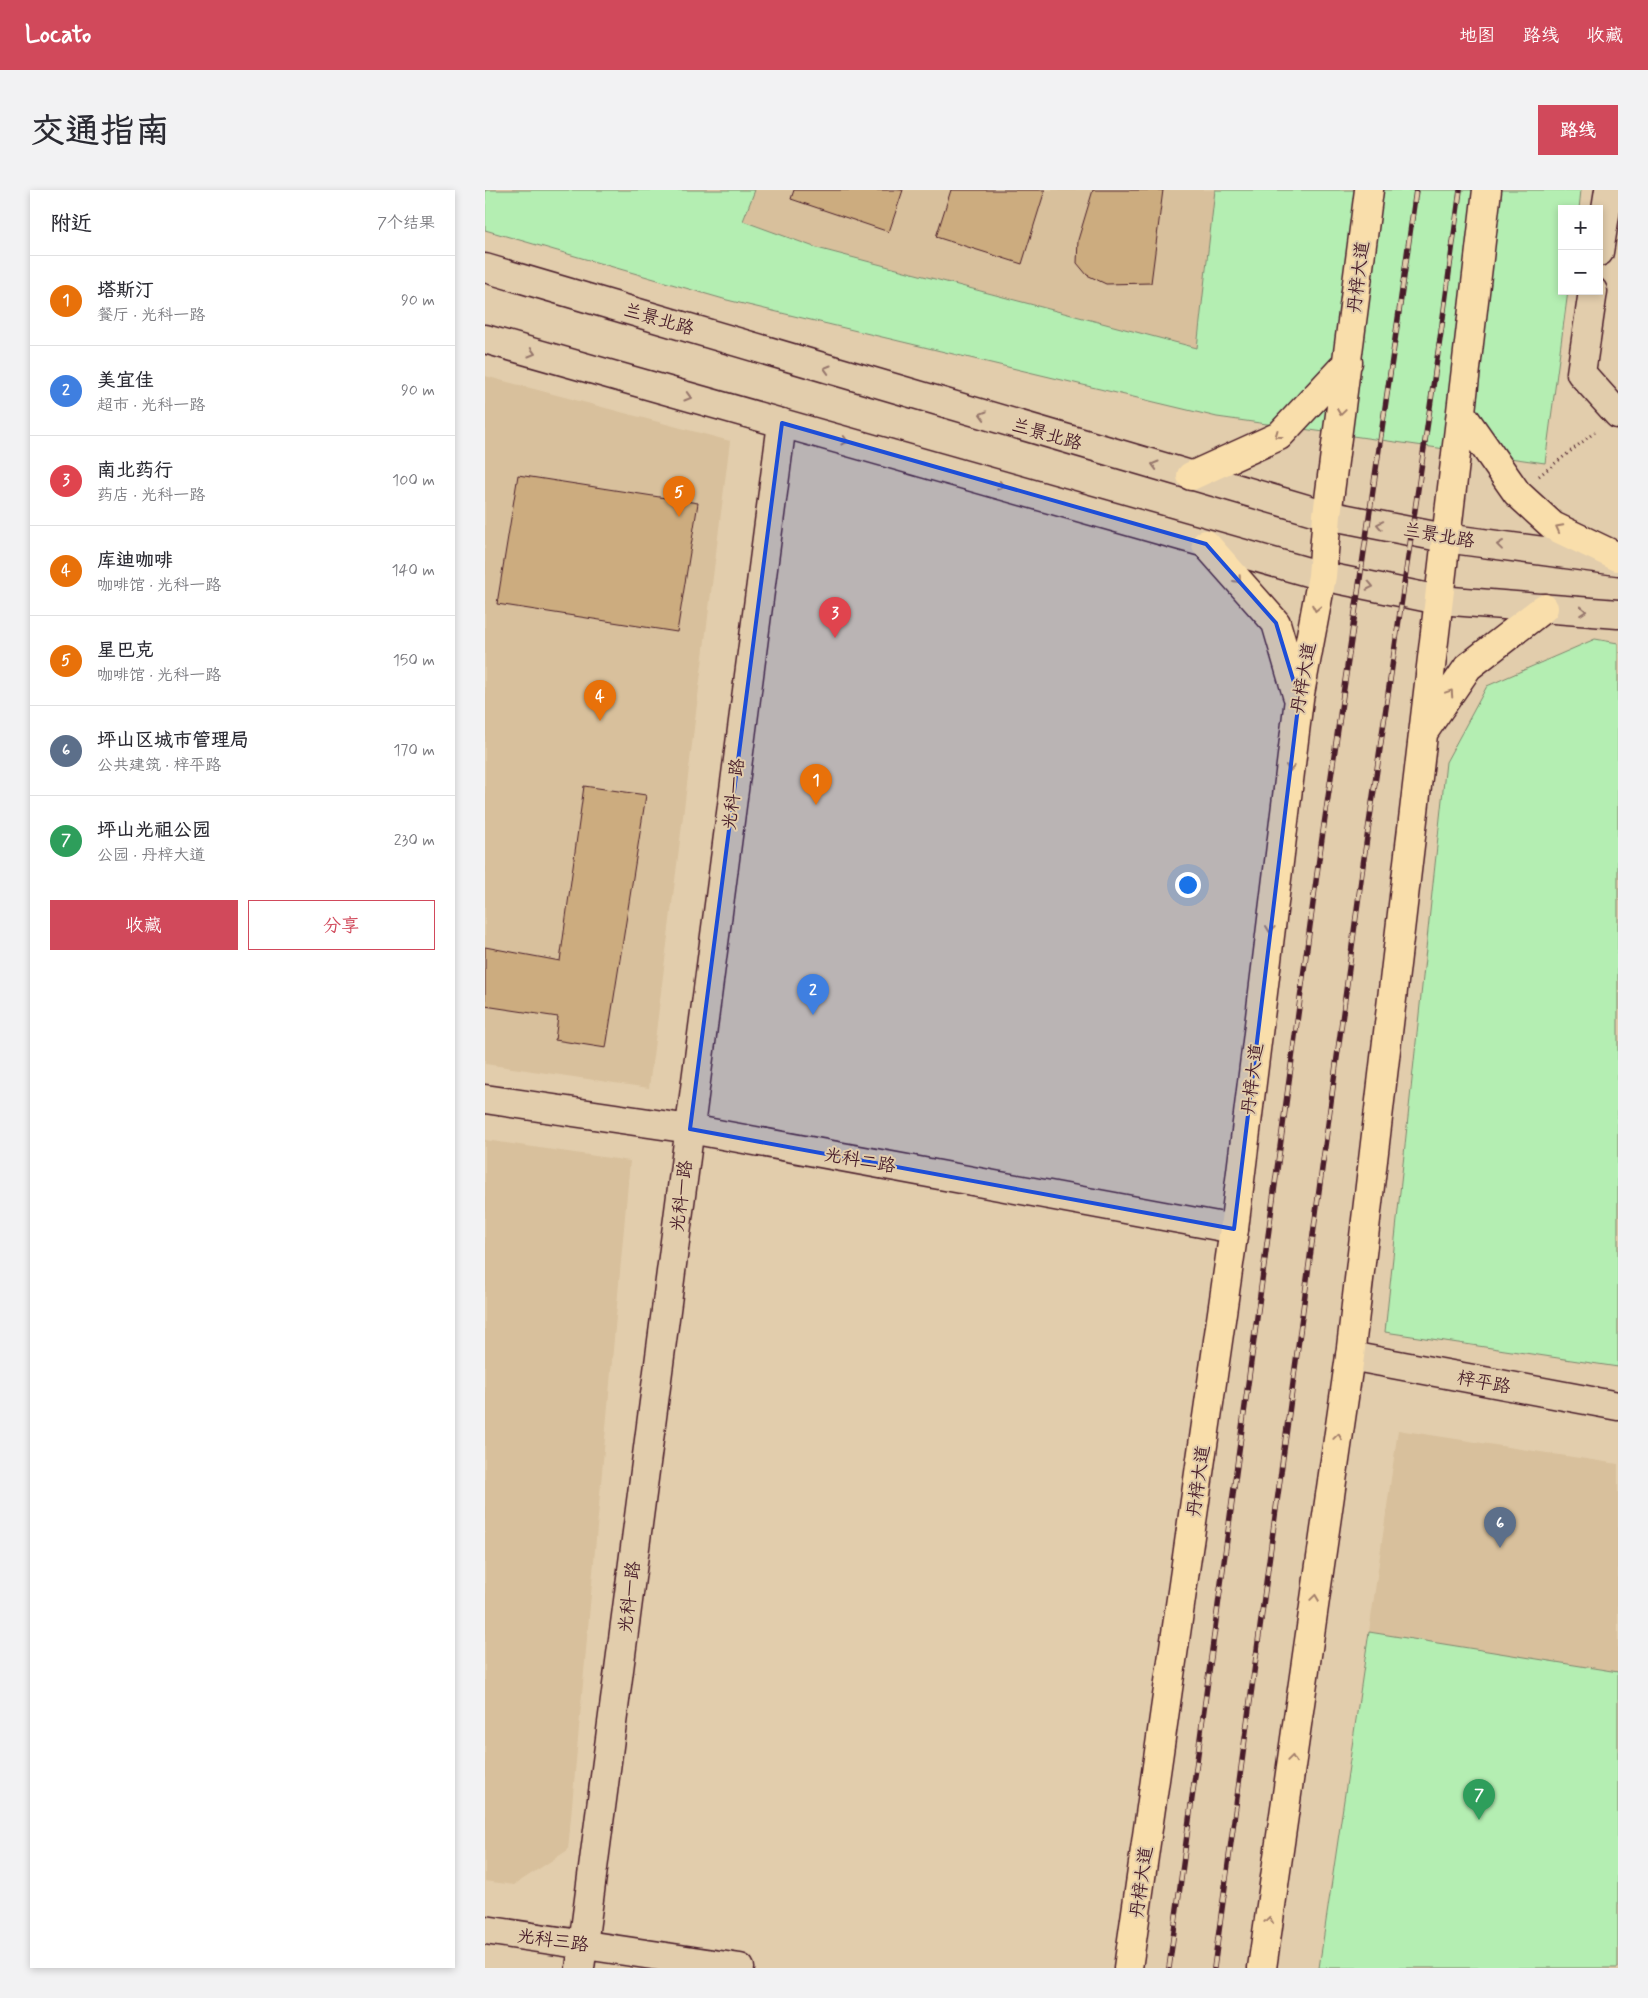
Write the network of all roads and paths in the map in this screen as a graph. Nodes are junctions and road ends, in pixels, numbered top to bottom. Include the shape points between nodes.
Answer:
1 (1369, 190) edge
2 (1487, 190) edge
3 (1609, 190) edge
4 (1599, 250) edge
5 (485, 268) edge
6 (1592, 295) edge
7 (485, 340) edge
8 (1348, 362) junction
9 (1461, 413) junction
10 (1618, 414) edge
11 (782, 424) junction
12 (1191, 476) junction
13 (1517, 493) junction
14 (1327, 515) junction
15 (1445, 538) junction
16 (1205, 544) junction
17 (1618, 557) edge
18 (1618, 561) edge
19 (1322, 576) junction
20 (1439, 600) junction
21 (1544, 608) junction
22 (1618, 614) edge
23 (1299, 699) junction
24 (1423, 734) junction
25 (485, 1099) edge
26 (690, 1129) junction
27 (1234, 1229) junction
28 (1349, 1356) junction
29 (1618, 1406) edge
30 (485, 1930) edge
31 (582, 1956) edge
32 (741, 1968) edge
33 (1128, 1968) edge
34 (1262, 1968) edge

1 - 8 main road, 丹梓大道
2 - 9 main road
3 - 4 street
12 -> 5 street, 兰景北路
6 - 10 street via 1581,373
7 -> 11 street
8 -> 12 main road via 1279,436
8 -> 14 main road, 丹梓大道
9 - 13 main road
9 - 15 main road
10 - 13 path
11 -> 16 street
11 - 26 street, 光科一路
12 - 14 street, 兰景北路
17 -> 13 main road via 1553,526
15 -> 14 street, 兰景北路
14 - 19 main road, 丹梓大道
18 -> 15 street, 兰景北路
15 - 20 main road
16 - 19 street
16 -> 23 main road via 1276,623
19 -> 20 street
19 -> 23 main road, 丹梓大道
20 - 21 street
20 - 24 main road
21 -> 22 street
24 -> 21 main road via 1467,667
23 -> 27 main road, 丹梓大道
24 - 28 main road
25 - 26 street, 光科二路
26 - 27 street, 光科二路
26 - 31 street, 光科一路
27 - 33 main road, 丹梓大道
28 - 29 street, 梓平路
34 -> 28 main road
30 - 31 street, 光科三路
31 - 32 street, 光科三路

